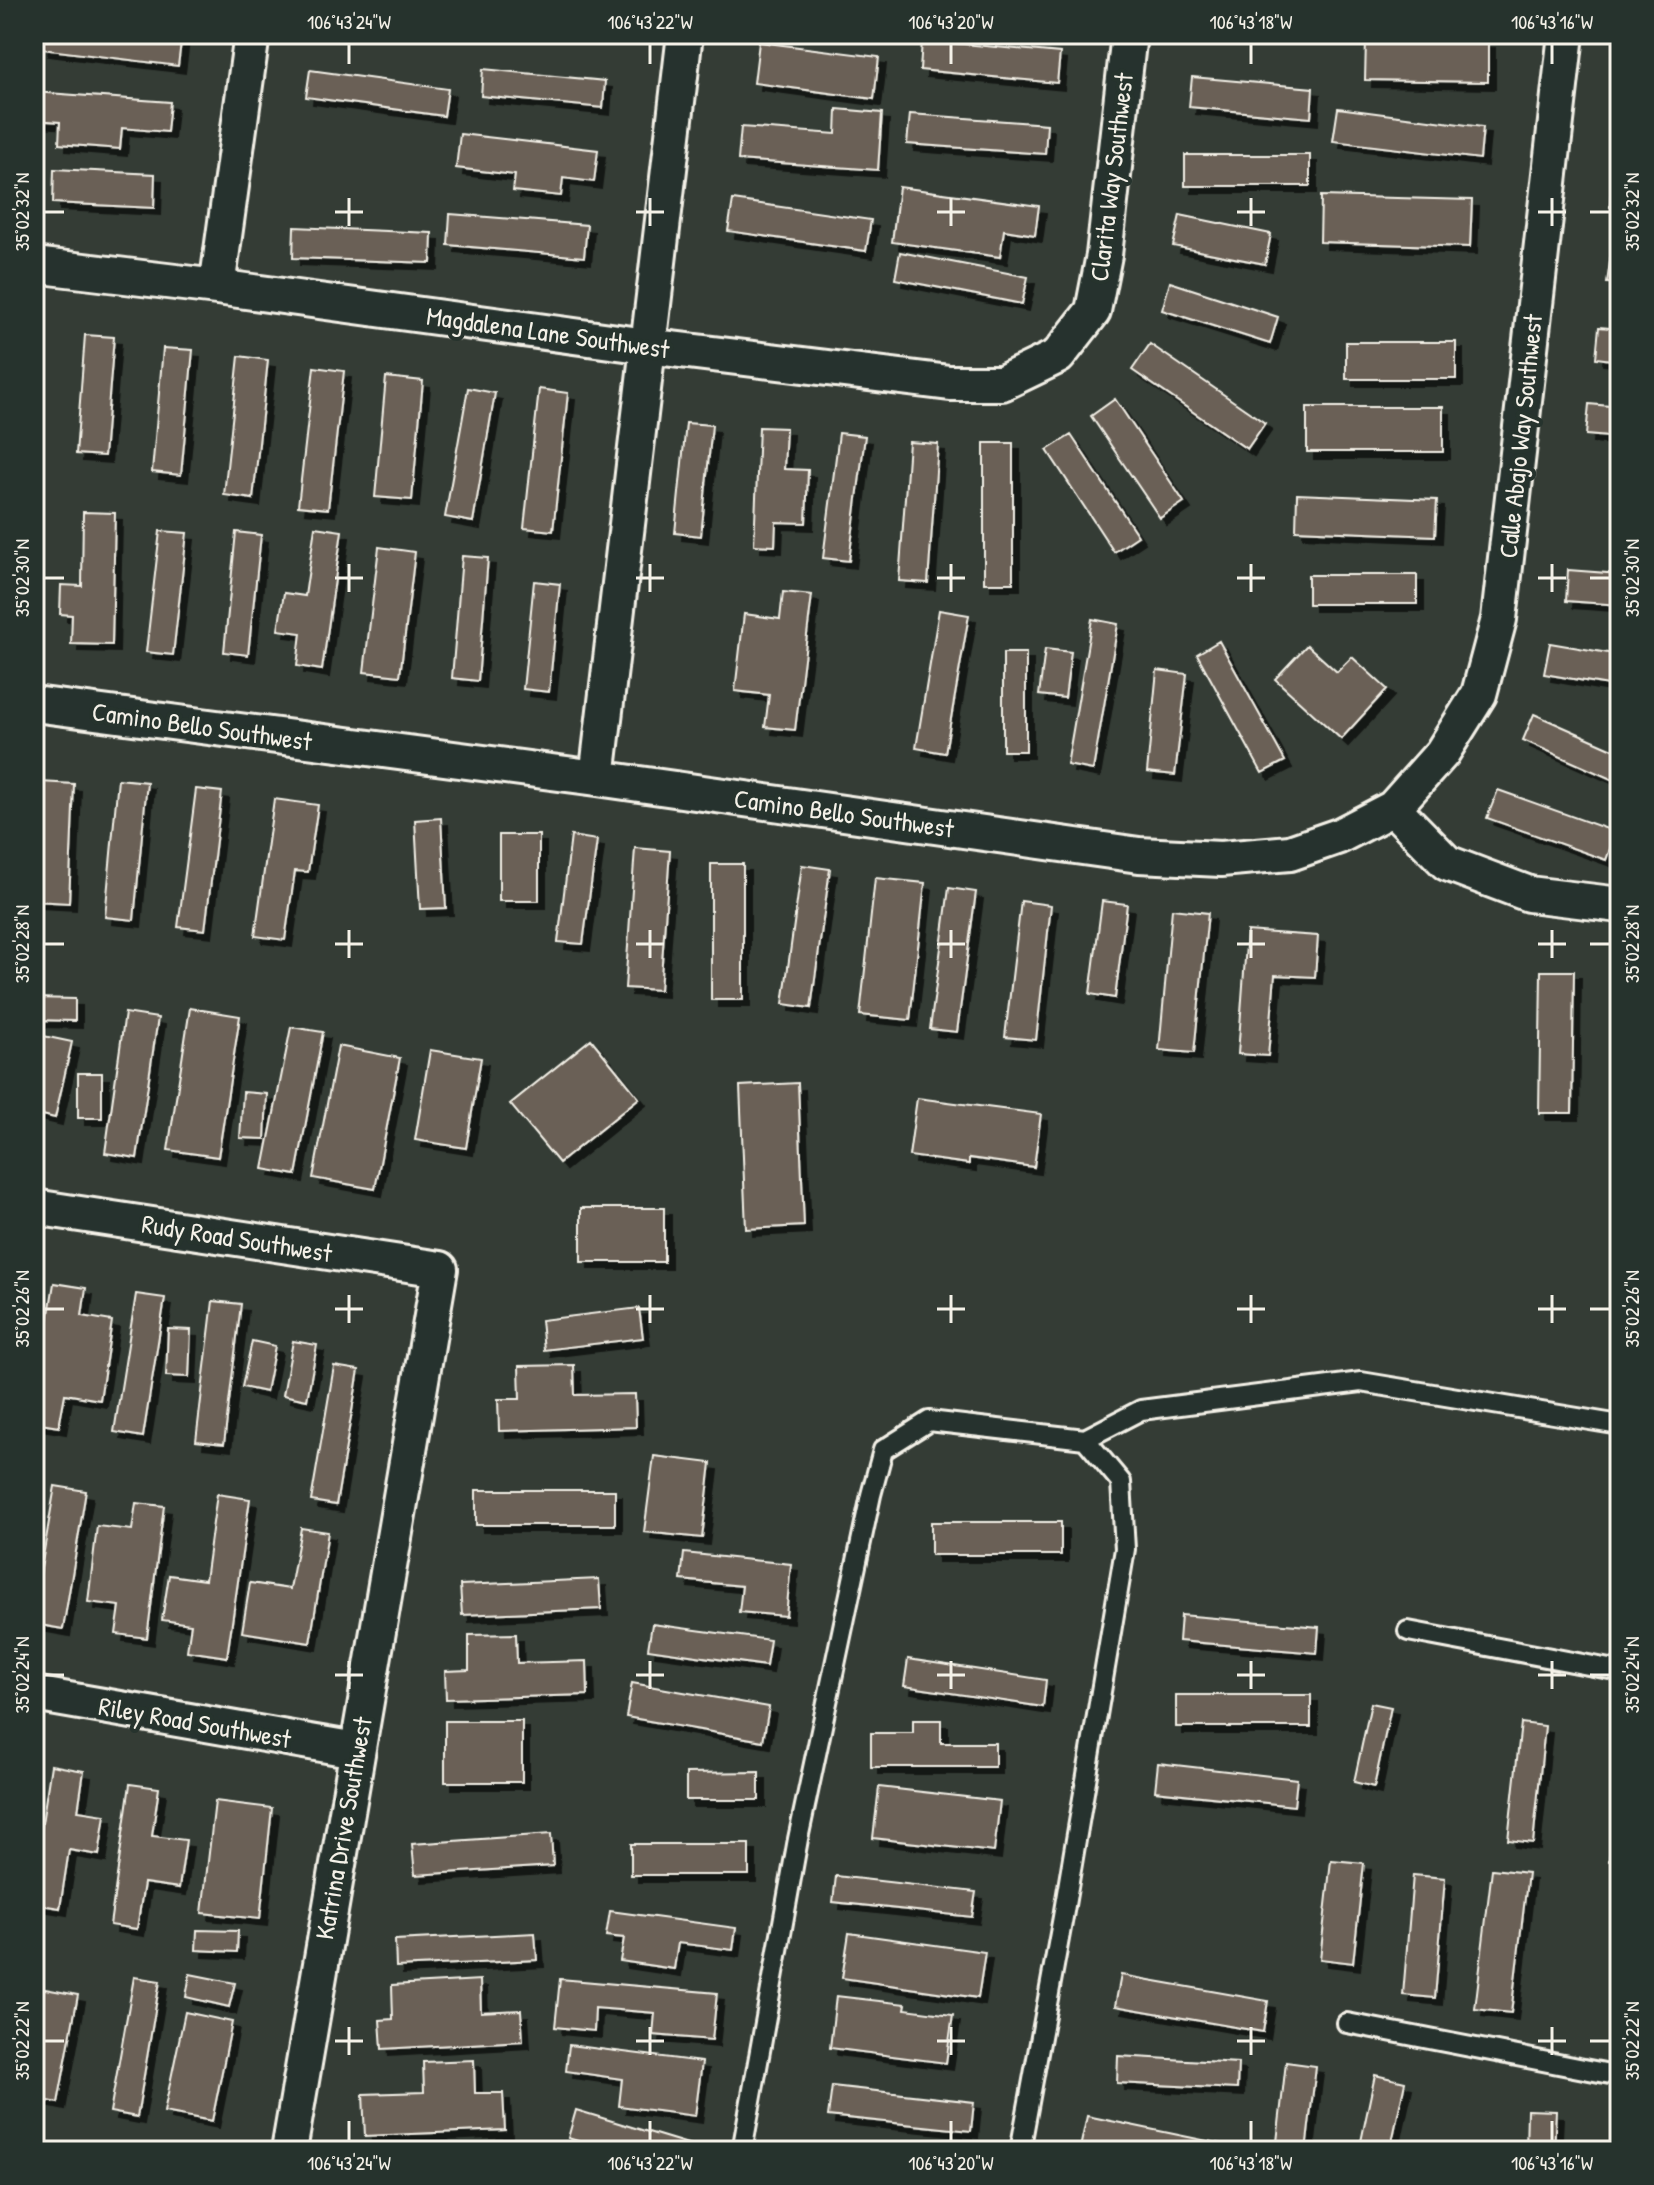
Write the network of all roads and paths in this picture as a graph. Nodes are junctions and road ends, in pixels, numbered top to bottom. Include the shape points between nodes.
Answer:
1 (252, 34) edge
2 (685, 34) edge
3 (1129, 34) edge
4 (1566, 34) edge
5 (34, 265) edge
6 (217, 287) junction
7 (647, 346) junction
8 (1058, 356) joint
9 (34, 704) edge
10 (597, 778) junction
11 (1393, 808) junction
12 (1620, 905) edge
13 (34, 1207) edge
14 (440, 1269) joint
15 (1620, 1425) edge
16 (1085, 1439) junction
17 (1408, 1631) dead end
18 (1620, 1671) edge
19 (34, 1694) edge
20 (356, 1750) junction
21 (1347, 2023) dead end
22 (1620, 2076) edge
23 (289, 2151) edge
24 (742, 2151) edge
25 (1020, 2151) edge

1 - 6 street
2 - 7 street
3 - 8 street, Clarita Way Southwest via 1093,311
4 - 11 street, Calle Abajo Way Southwest via 1499,619 1479,694 1442,753
5 - 6 street, Magdalena Lane Southwest
6 - 7 street, Magdalena Lane Southwest
7 - 8 street, Magdalena Lane Southwest via 950,383 1002,383
7 - 10 street
9 - 10 street, Camino Bello Southwest
10 - 11 street, Camino Bello Southwest via 1139,855 1221,859 1290,853 1339,836
11 - 12 street via 1447,863 1529,894
13 - 14 street, Rudy Road Southwest
14 - 20 street, Katrina Drive Southwest
15 - 16 lane via 1361,1382 1141,1410
16 - 24 lane via 929,1421 883,1450 798,1839
16 - 25 lane via 1121,1482 1125,1549
17 - 18 lane
19 - 20 street, Riley Road Southwest
20 - 23 street, Katrina Drive Southwest
21 - 22 lane

